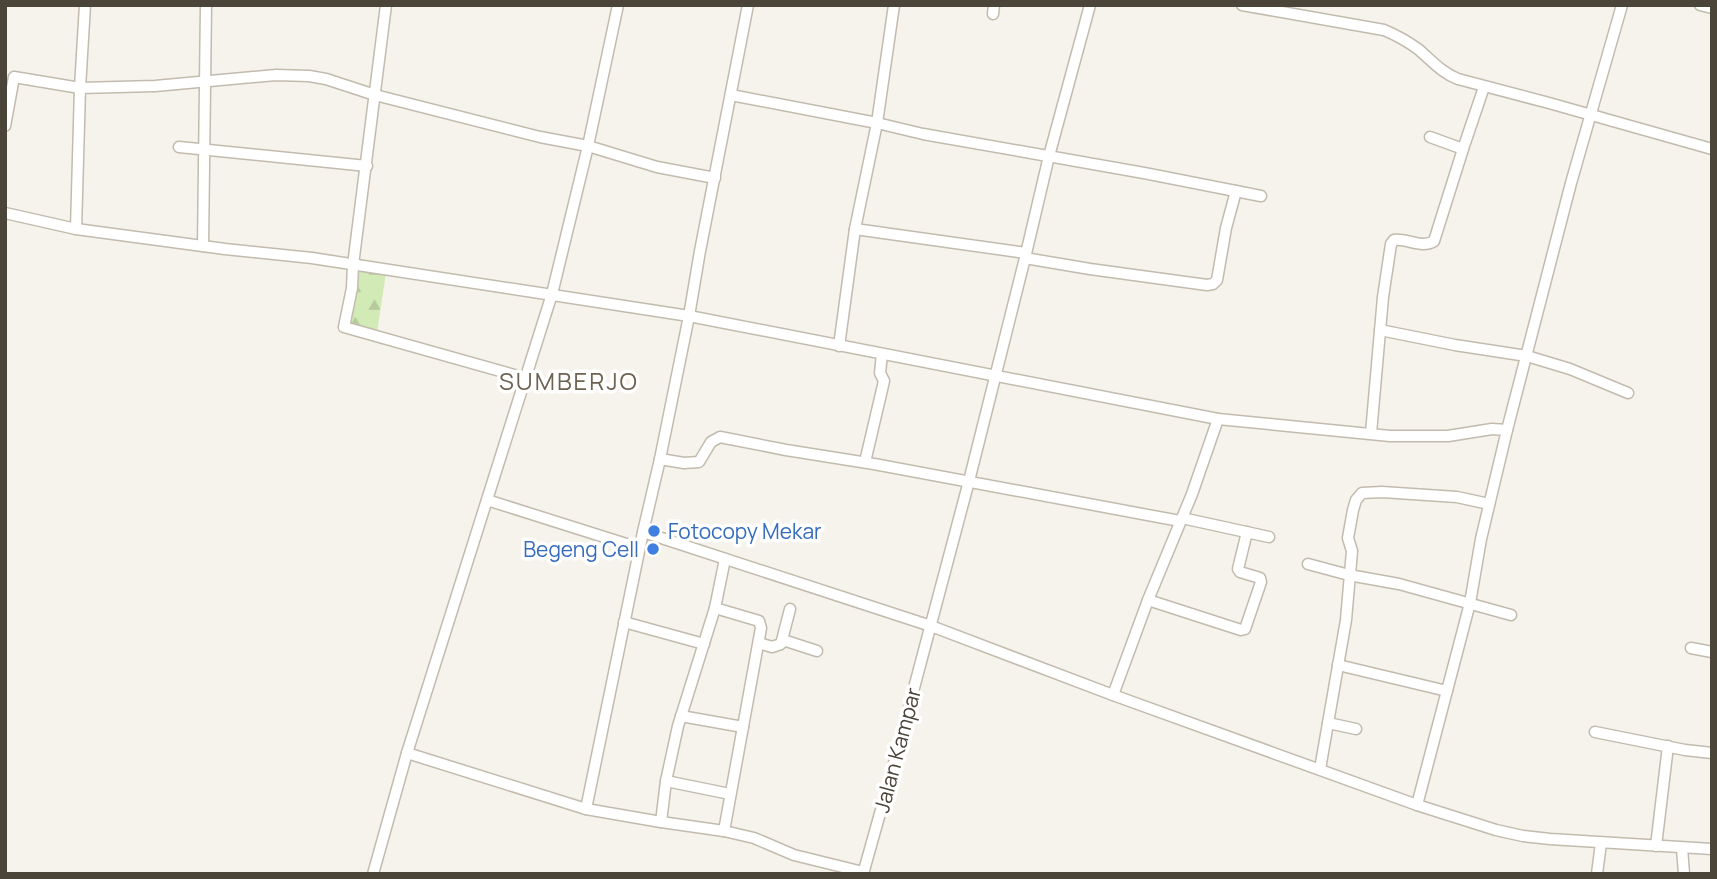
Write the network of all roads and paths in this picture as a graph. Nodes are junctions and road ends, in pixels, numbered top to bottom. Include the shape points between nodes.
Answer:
1 (85, 5) edge
2 (206, 5) edge
3 (386, 5) edge
4 (618, 5) edge
5 (894, 5) edge
6 (1090, 5) edge
7 (1242, 5) edge
8 (1622, 5) edge
9 (1700, 5) edge
10 (746, 6) edge
11 (1712, 8) edge
12 (9, 75) edge
13 (205, 81) junction
14 (1484, 87) junction
15 (80, 88) junction
16 (375, 95) junction
17 (731, 96) junction
18 (1589, 114) junction
19 (877, 123) junction
20 (5, 126) edge
21 (1430, 137) dead end
22 (588, 146) junction
23 (179, 147) dead end
24 (204, 149) junction
25 (1463, 149) junction
26 (1712, 149) edge
27 (1049, 156) junction
28 (366, 166) junction
29 (715, 178) junction
30 (1236, 191) junction
31 (1261, 196) dead end
32 (5, 213) edge
33 (76, 229) junction
34 (855, 229) junction
35 (204, 246) junction
36 (1026, 256) junction
37 (353, 265) junction
38 (552, 294) junction
39 (689, 316) junction
40 (1380, 330) junction
41 (839, 346) junction
42 (882, 354) junction
43 (1527, 356) junction
44 (996, 377) junction
45 (525, 378) junction
46 (1628, 393) dead end
47 (1218, 419) junction
48 (1507, 430) junction
49 (1371, 433) junction
50 (660, 459) junction
51 (866, 462) junction
52 (969, 481) junction
53 (487, 500) junction
54 (1489, 503) junction
55 (1178, 520) junction
56 (642, 532) junction
57 (1248, 532) junction
58 (1269, 537) dead end
59 (639, 548) junction
60 (726, 558) junction
61 (1308, 564) dead end
62 (1349, 575) junction
63 (1148, 600) junction
64 (1470, 603) junction
65 (715, 608) junction
66 (790, 609) dead end
67 (1511, 615) dead end
68 (624, 622) junction
69 (931, 626) junction
70 (783, 640) junction
71 (759, 643) junction
72 (704, 644) junction
73 (1691, 648) dead end
74 (817, 651) dead end
75 (1712, 652) edge
76 (1338, 666) junction
77 (1447, 691) junction
78 (1113, 695) junction
79 (681, 716) junction
80 (1328, 723) junction
81 (743, 727) junction
82 (1356, 729) dead end
83 (1595, 732) dead end
84 (1668, 746) junction
85 (407, 753) junction
86 (1712, 753) edge
87 (1320, 769) junction
88 (666, 781) junction
89 (730, 793) junction
90 (1417, 805) junction
91 (586, 809) junction
92 (661, 822) junction
93 (724, 831) junction
94 (1601, 844) junction
95 (1656, 846) junction
96 (1682, 848) junction
97 (1712, 849) edge
98 (863, 873) edge
99 (373, 874) edge
100 (1597, 874) edge
101 (1684, 874) edge

1 - 15 street
2 - 13 street
3 - 16 street
4 - 22 street
5 - 19 street
6 - 27 street, Jalan Kampar
7 - 14 street via 1384,30 1399,36 1450,76
8 - 18 street
9 - 11 street
10 - 17 street
12 - 15 street
12 - 20 street
13 - 15 street
13 - 16 street via 301,75
13 - 24 street
14 - 18 street
14 - 25 street
15 - 33 street
16 - 22 street
16 - 28 street
17 - 19 street
17 - 29 street
18 - 26 street
18 - 43 street
19 - 27 street
19 - 34 street
21 - 25 street
22 - 29 street via 657,167
22 - 38 street
23 - 24 street
24 - 28 street
24 - 35 street
25 - 40 street via 1434,242 1425,245 1399,239 1391,244
27 - 30 street
27 - 36 street, Jalan Kampar
28 - 37 street
29 - 39 street
30 - 31 street
30 - 36 street via 1213,284
32 - 33 street
33 - 35 street
34 - 36 street
34 - 41 street
35 - 37 street
36 - 44 street, Jalan Kampar
37 - 38 street
37 - 45 street via 344,327
38 - 39 street
38 - 45 street
39 - 41 street
39 - 50 street
40 - 43 street
40 - 49 street
41 - 42 street
42 - 44 street
42 - 51 street via 883,385
43 - 46 street
43 - 48 street
44 - 47 street
44 - 52 street, Jalan Kampar
45 - 53 street
47 - 49 street
47 - 55 street
48 - 49 street via 1448,436
48 - 54 street
50 - 51 street via 695,463 720,437
50 - 56 street
51 - 52 street
52 - 55 street
52 - 69 street, Jalan Kampar
53 - 59 street
53 - 85 street
54 - 62 street via 1362,493 1356,500 1348,538 1352,551
54 - 64 street
55 - 57 street
55 - 63 street
56 - 59 street
56 - 60 street
57 - 58 street
57 - 63 street via 1238,569 1261,582 1245,629
59 - 68 street
60 - 65 street
60 - 69 street
61 - 62 street
62 - 64 street
62 - 76 street
63 - 78 street
64 - 67 street
64 - 77 street
65 - 71 street via 759,621
65 - 72 street
66 - 70 street
68 - 72 street
68 - 91 street
69 - 78 street
69 - 98 street, Jalan Kampar
70 - 71 street via 772,647
70 - 74 street
71 - 81 street
72 - 79 street
73 - 75 street
76 - 77 street
76 - 80 street
77 - 90 street
78 - 87 street
79 - 81 street
79 - 88 street
80 - 82 street
80 - 87 street
81 - 89 street
83 - 84 street
84 - 86 street
84 - 95 street
85 - 91 street
85 - 99 street
87 - 90 street
88 - 89 street
88 - 92 street
89 - 93 street
90 - 94 street via 1524,836
91 - 92 street
92 - 93 street
93 - 98 street
94 - 95 street
94 - 100 street
95 - 96 street
96 - 97 street
96 - 101 street

